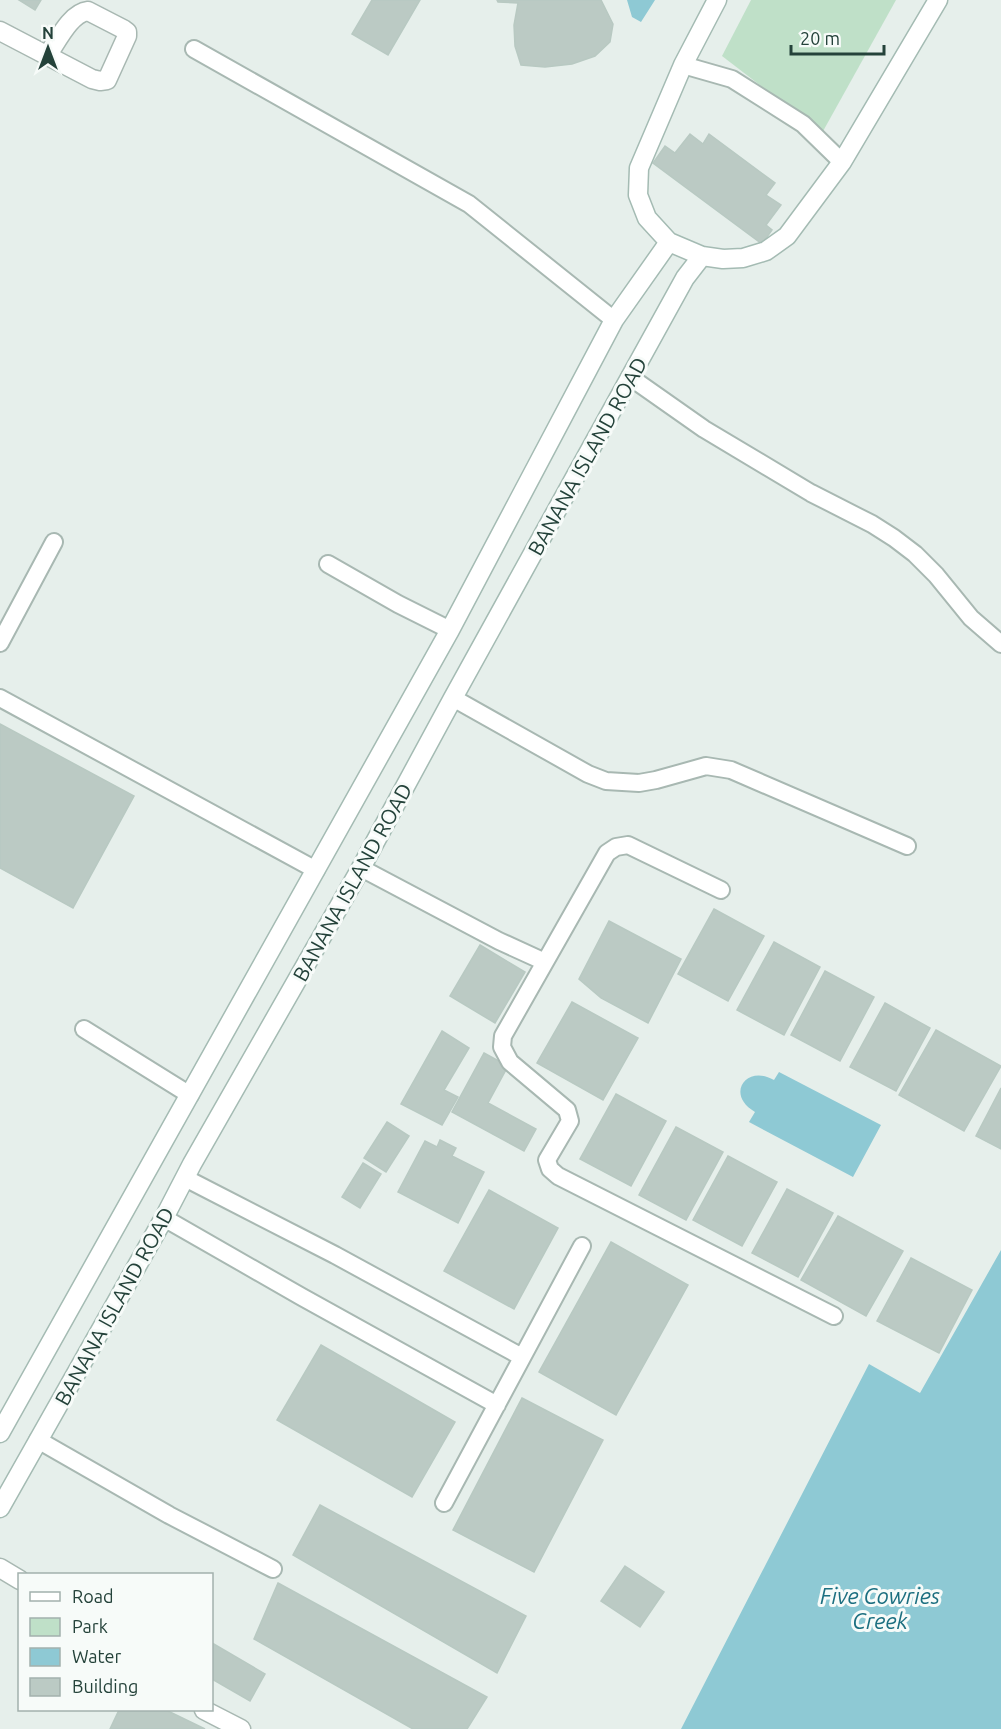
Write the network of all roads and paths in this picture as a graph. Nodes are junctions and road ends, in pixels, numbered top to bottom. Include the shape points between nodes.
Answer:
1 (717, 0) edge
2 (938, 0) edge
3 (0, 31) edge
4 (194, 49) dead end
5 (47, 56) dead end
6 (683, 65) junction
7 (842, 162) junction
8 (669, 242) junction
9 (702, 256) junction
10 (614, 320) junction
11 (630, 378) junction
12 (54, 542) dead end
13 (328, 564) dead end
14 (450, 630) junction
15 (0, 643) edge
16 (1001, 644) edge
17 (0, 698) edge
18 (453, 698) junction
19 (907, 846) dead end
20 (361, 868) junction
21 (316, 870) junction
22 (721, 890) dead end
23 (545, 962) junction
24 (84, 1029) dead end
25 (190, 1095) junction
26 (185, 1178) junction
27 (164, 1218) junction
28 (582, 1246) dead end
29 (834, 1316) dead end
30 (522, 1357) junction
31 (497, 1405) junction
32 (0, 1433) edge
33 (38, 1440) junction
34 (444, 1503) dead end
35 (0, 1508) edge
36 (0, 1568) edge
37 (273, 1569) dead end
38 (18, 1579) edge
39 (206, 1711) edge
40 (241, 1729) edge

1 - 6 street
2 - 7 street
3 - 5 street
4 - 10 lane via 469,204
6 - 7 lane via 732,79 803,124
6 - 8 street via 639,168 638,195 647,218
7 - 9 street via 787,236 766,251 743,258
8 - 9 street
8 - 10 street, BANANA ISLAND ROAD
9 - 11 street, BANANA ISLAND ROAD via 685,278
10 - 14 street, BANANA ISLAND ROAD
11 - 16 lane via 704,429 894,538 915,554 971,618
11 - 18 street, BANANA ISLAND ROAD
12 - 15 lane
13 - 14 lane
14 - 21 street, BANANA ISLAND ROAD
17 - 21 lane
18 - 19 lane via 606,782 639,783 706,766 731,770
18 - 20 street, BANANA ISLAND ROAD
20 - 23 lane
20 - 26 street, BANANA ISLAND ROAD
21 - 25 street, BANANA ISLAND ROAD
22 - 23 lane via 628,845 616,847 607,854
23 - 29 lane via 503,1036 502,1047 510,1062 570,1116 547,1160 549,1169
24 - 25 lane
25 - 32 street, BANANA ISLAND ROAD
26 - 27 street, BANANA ISLAND ROAD
26 - 30 lane
27 - 31 lane
27 - 33 street, BANANA ISLAND ROAD
28 - 30 lane
30 - 31 lane
31 - 34 lane
33 - 35 street, BANANA ISLAND ROAD
33 - 37 lane
36 - 38 street
39 - 40 street

